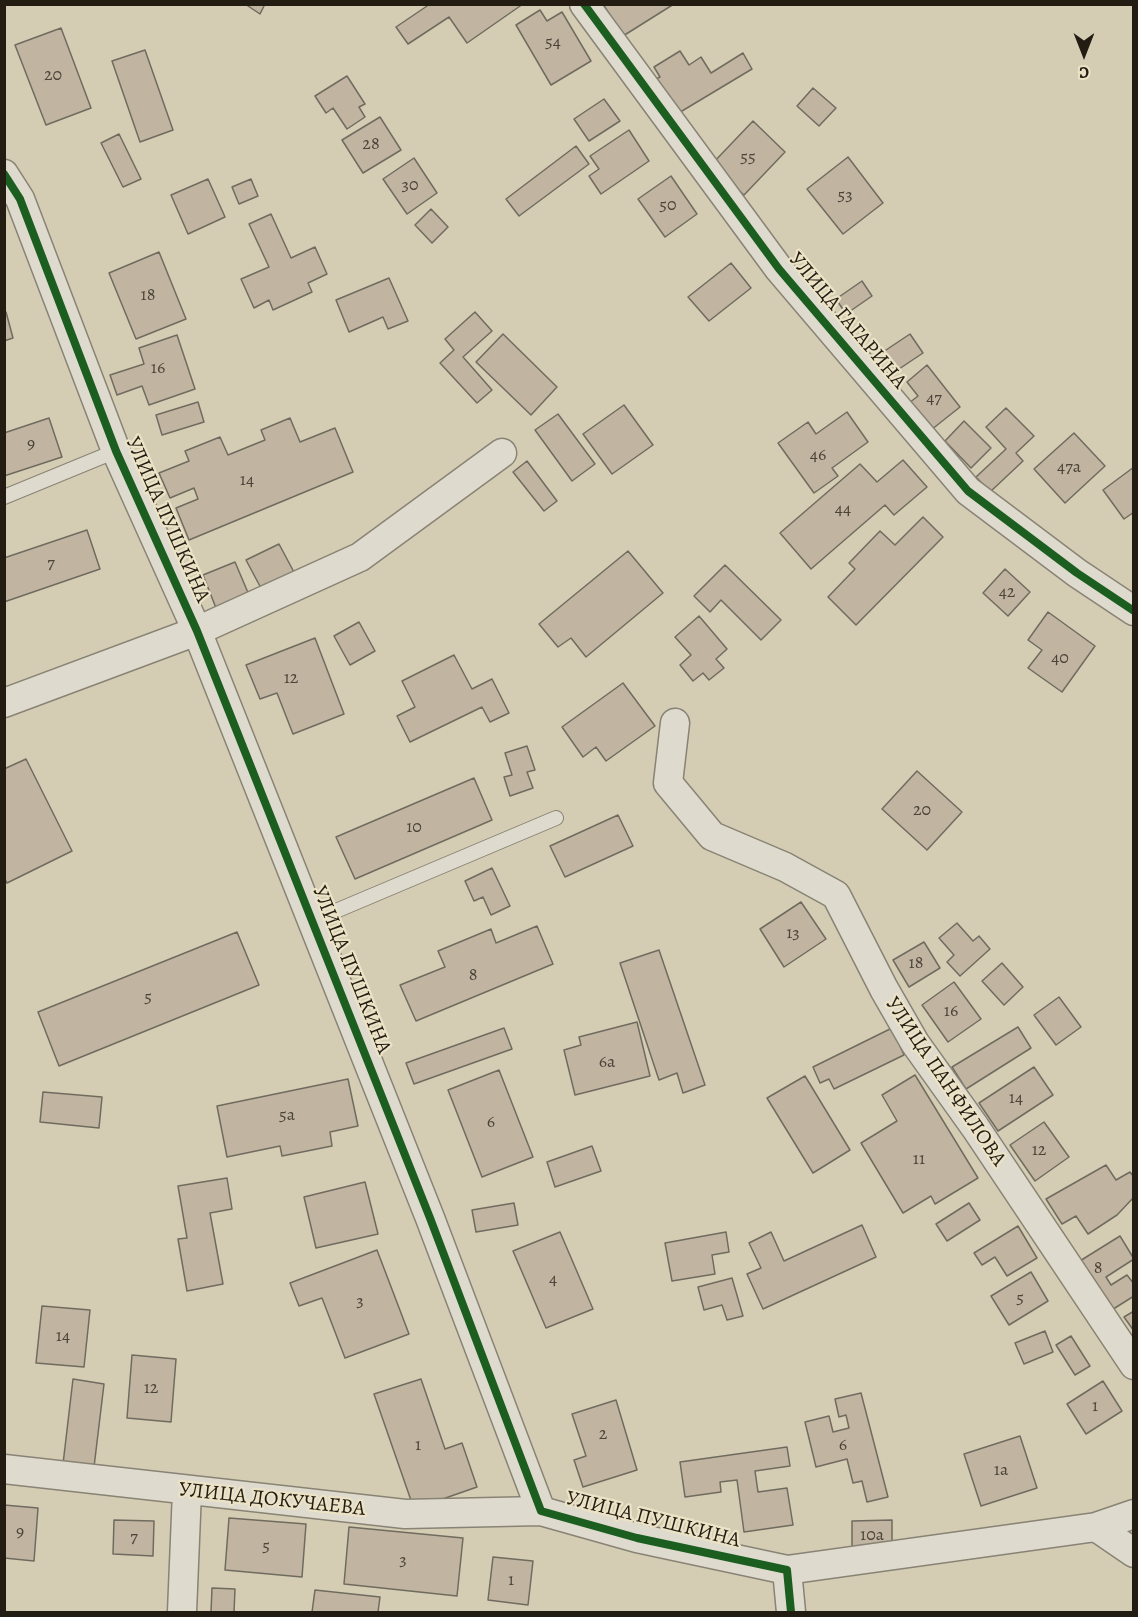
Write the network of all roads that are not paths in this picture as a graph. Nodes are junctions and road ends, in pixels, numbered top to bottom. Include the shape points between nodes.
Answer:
1 (584, 4) edge
2 (4, 174) edge
3 (116, 452) junction
4 (502, 453) dead end
5 (4, 497) edge
6 (1134, 611) edge
7 (197, 631) junction
8 (4, 703) edge
9 (675, 723) dead end
10 (556, 818) dead end
11 (312, 921) junction
12 (1134, 1365) edge
13 (4, 1469) edge
14 (187, 1491) junction
15 (541, 1511) junction
16 (1134, 1514) edge
17 (1096, 1527) junction
18 (1134, 1553) edge
19 (787, 1570) junction
20 (182, 1612) edge
21 (791, 1612) edge

1 - 6 street, УЛИЦА ГАГАРИНА via 779,269 968,491
2 - 3 street, УЛИЦА ПУШКИНА via 20,200
3 - 5 lane
3 - 7 street, УЛИЦА ПУШКИНА
4 - 7 street via 360,557
7 - 8 street
7 - 11 street, УЛИЦА ПУШКИНА
9 - 12 street, УЛИЦА ПАНФИЛОВА via 668,783 712,836 785,867 836,895 915,1043
10 - 11 lane
11 - 15 street, УЛИЦА ПУШКИНА
13 - 14 street, УЛИЦА ДОКУЧАЕВА
14 - 15 street, УЛИЦА ДОКУЧАЕВА via 405,1514
14 - 20 street
15 - 19 street, УЛИЦА ПУШКИНА via 637,1538
16 - 17 street, УЛИЦА ПУШКИНА
17 - 18 street
17 - 19 street, УЛИЦА ПУШКИНА
19 - 21 street

